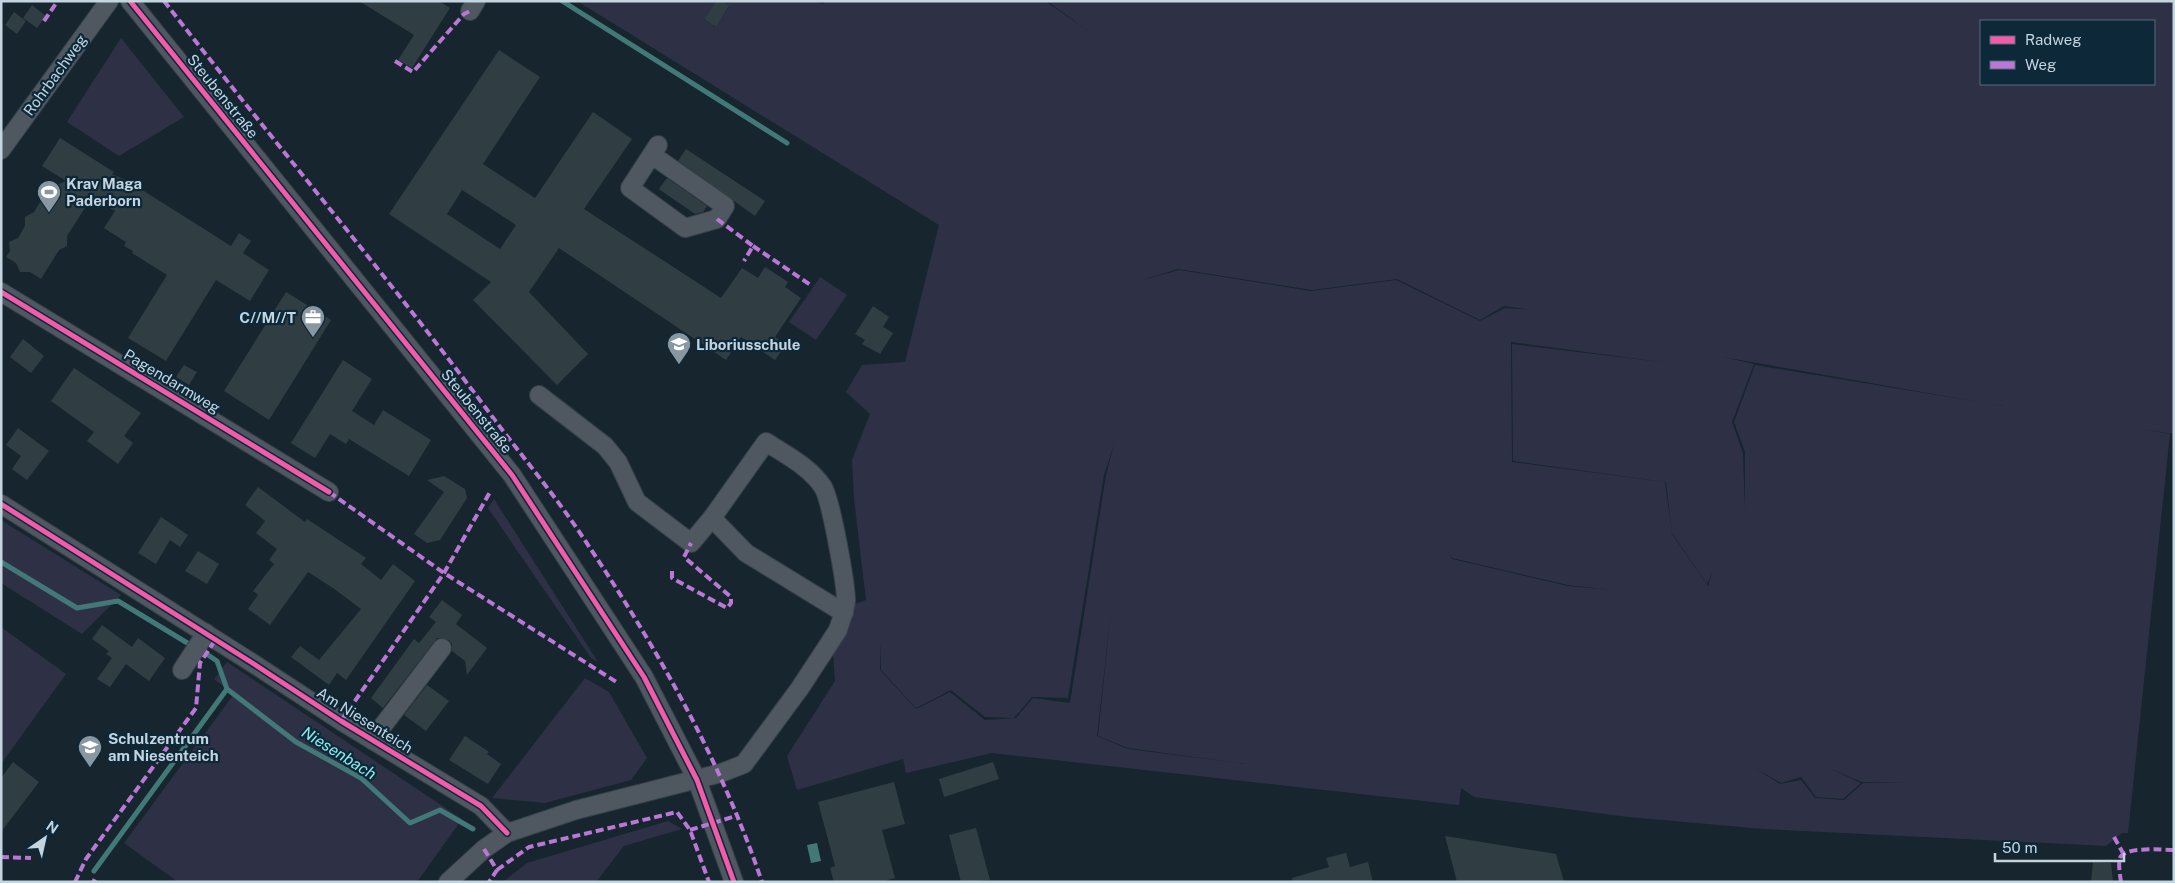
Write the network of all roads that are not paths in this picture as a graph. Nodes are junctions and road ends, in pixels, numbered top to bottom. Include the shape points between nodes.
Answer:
1 (109, 1) edge
2 (130, 1) edge
3 (1, 150) edge
4 (655, 150) joint
5 (1, 292) edge
6 (539, 395) dead end
7 (330, 492) dead end
8 (1, 504) edge
9 (712, 518) junction
10 (844, 613) junction
11 (206, 632) junction
12 (442, 648) dead end
13 (182, 670) dead end
14 (372, 740) junction
15 (697, 780) junction
16 (507, 833) junction
17 (448, 882) edge
18 (734, 882) edge

1 - 3 street, Rohrbachweg
2 - 15 street, Steubenstraße via 512,475 644,677
4 - 4 street via 630,188 685,228 717,219 725,206
5 - 7 street, Pagendarmweg
6 - 9 street via 605,446 618,462 637,502 692,543
8 - 11 street, Am Niesenteich
9 - 10 street via 746,554
9 - 10 street via 766,442 811,473 824,489 839,551 846,600
10 - 15 street via 838,630 800,688 744,764
11 - 13 street
11 - 14 street, Am Niesenteich
12 - 14 street
14 - 16 street, Am Niesenteich via 481,806
15 - 16 street via 576,810
15 - 18 street, Steubenstraße
16 - 17 street

